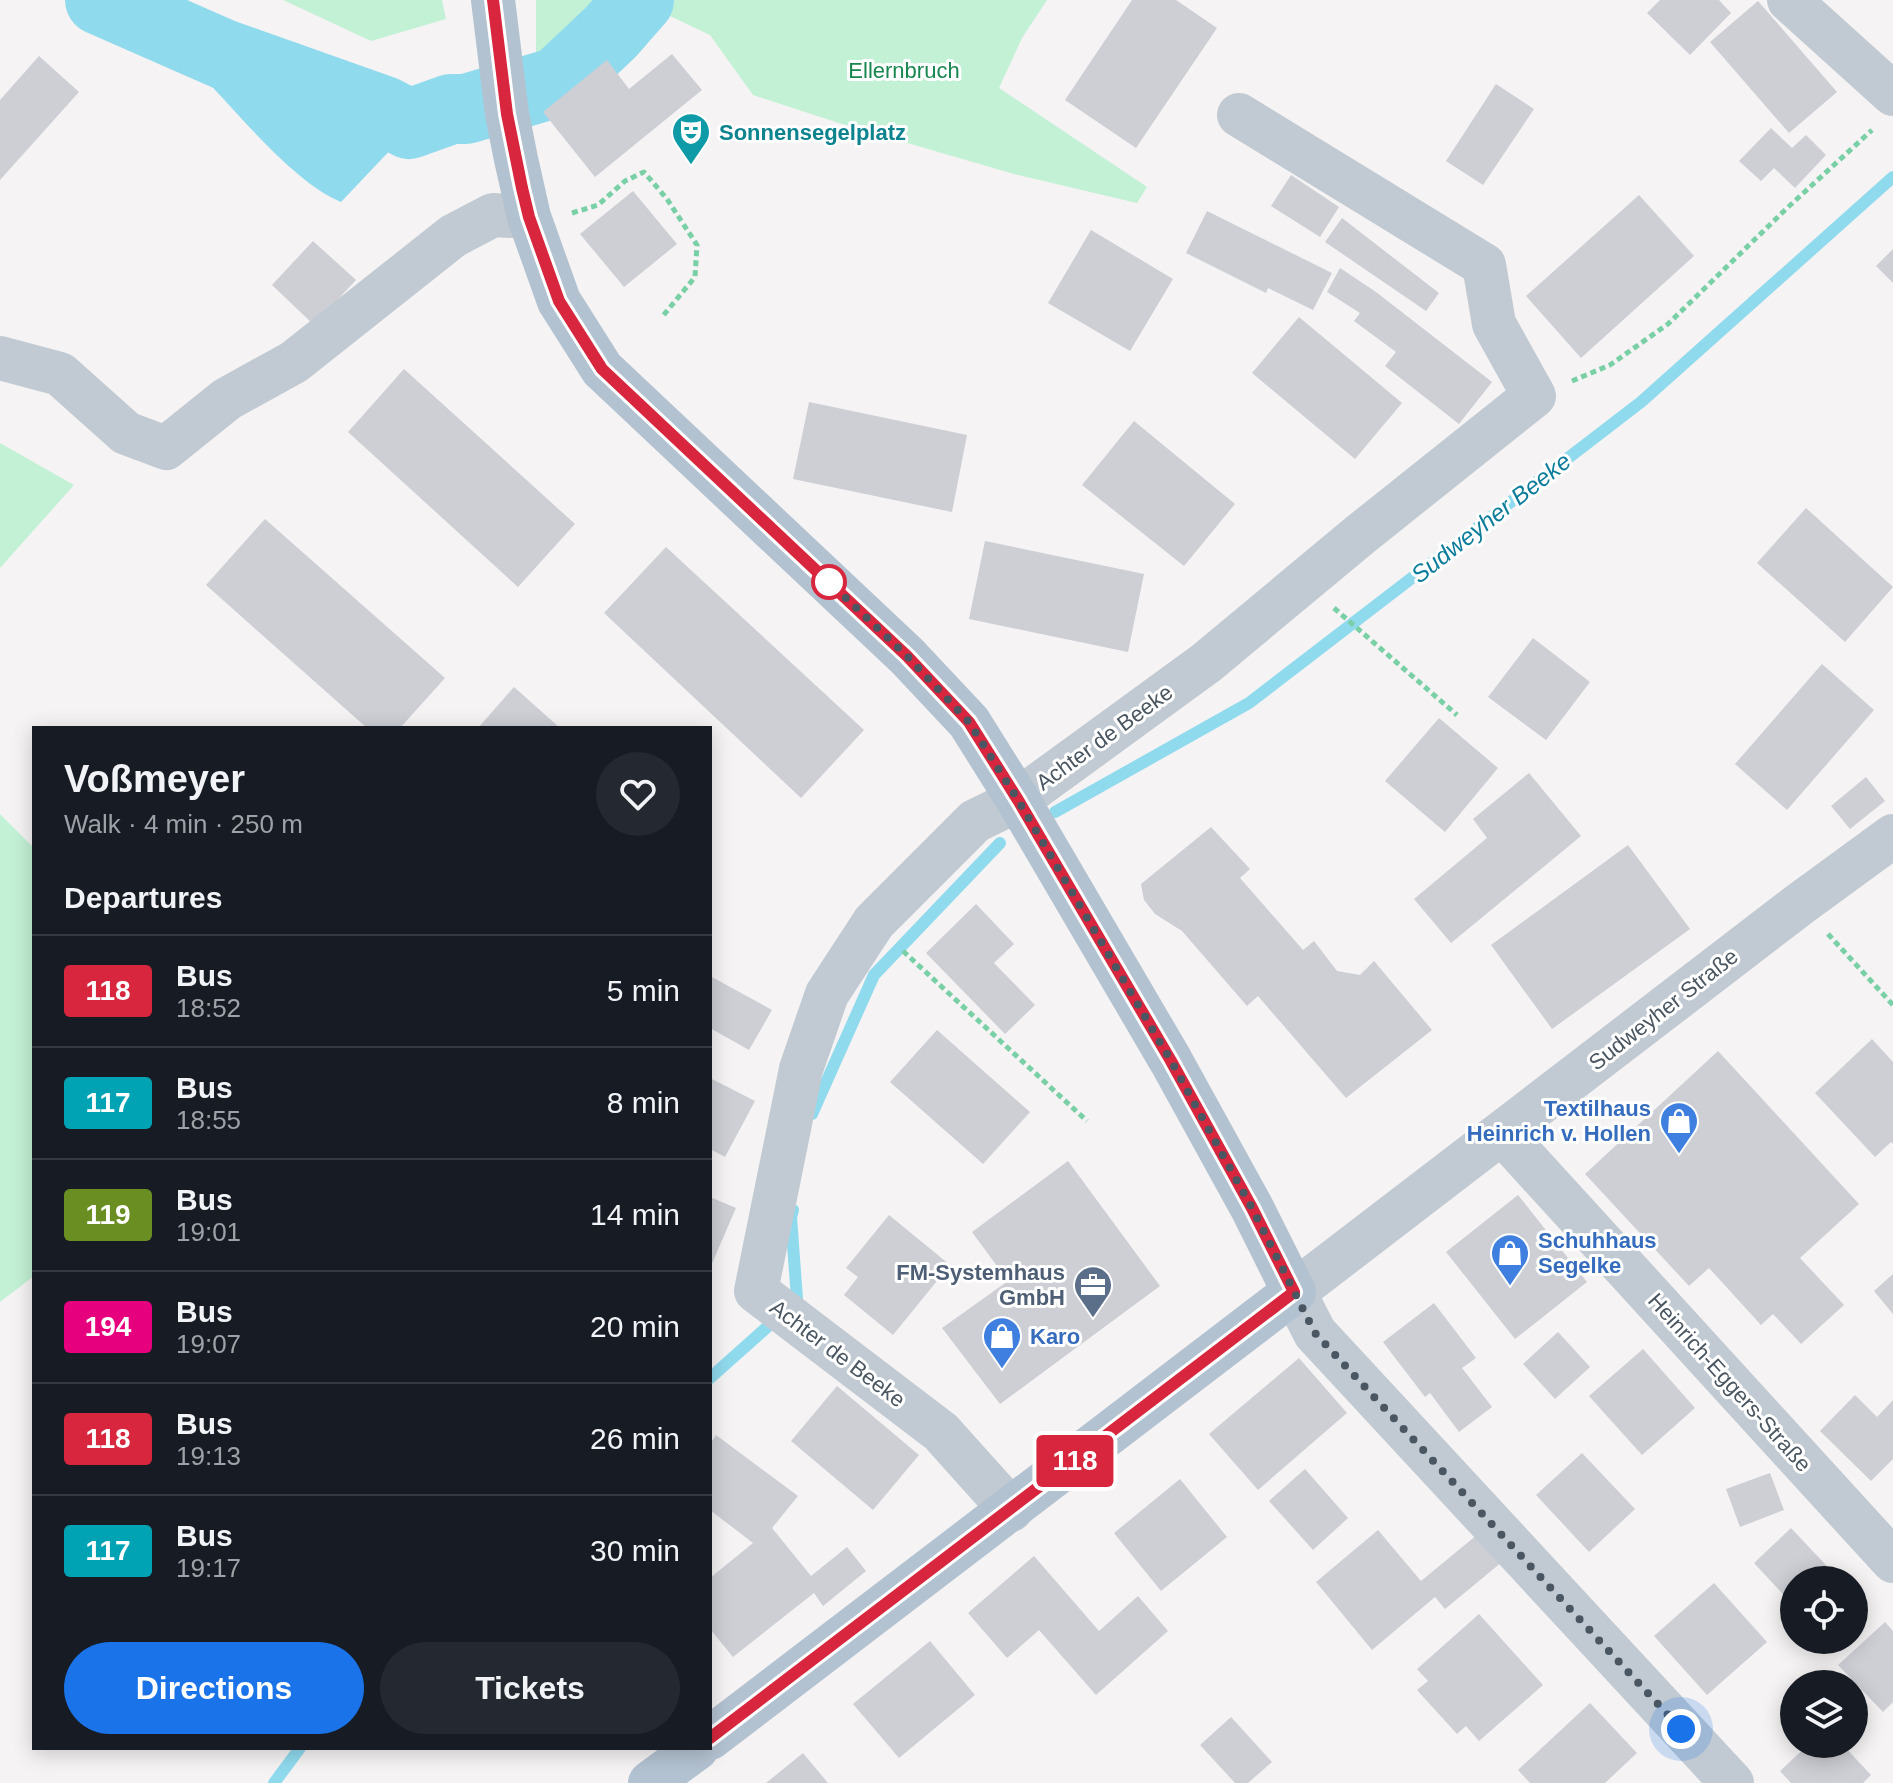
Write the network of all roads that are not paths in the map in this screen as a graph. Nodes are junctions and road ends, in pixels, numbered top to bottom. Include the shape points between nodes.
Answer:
1 (493, 0) edge
2 (1789, 0) edge
3 (1888, 107) edge
4 (1239, 115) dead end
5 (529, 217) junction
6 (0, 358) edge
7 (1018, 800) junction
8 (1893, 836) edge
9 (1502, 1133) junction
10 (1294, 1292) junction
11 (1011, 1510) junction
12 (1893, 1561) edge
13 (712, 1736) edge
14 (694, 1750) edge
15 (650, 1783) edge
16 (1732, 1783) edge

1 - 5 main road via 507,114
2 - 3 street
4 - 7 street, Achter de Beeke via 1484,265 1494,324 1534,396 1206,663
5 - 6 street via 493,215 453,236 294,362 227,399 166,448 126,433 60,374
5 - 7 main road via 559,301 602,369 907,656 969,722
7 - 10 main road via 1171,1061
7 - 11 street, Achter de Beeke via 975,821 874,922 827,994 801,1069 756,1291 941,1432
8 - 9 street, Sudweyher Straße
9 - 10 street, Sudweyher Straße
9 - 12 street, Heinrich-Eggers-Straße
10 - 11 main road, Sudweyher Straße
10 - 16 street via 1315,1333
11 - 13 main road, Sudweyher Straße
14 - 15 main road

